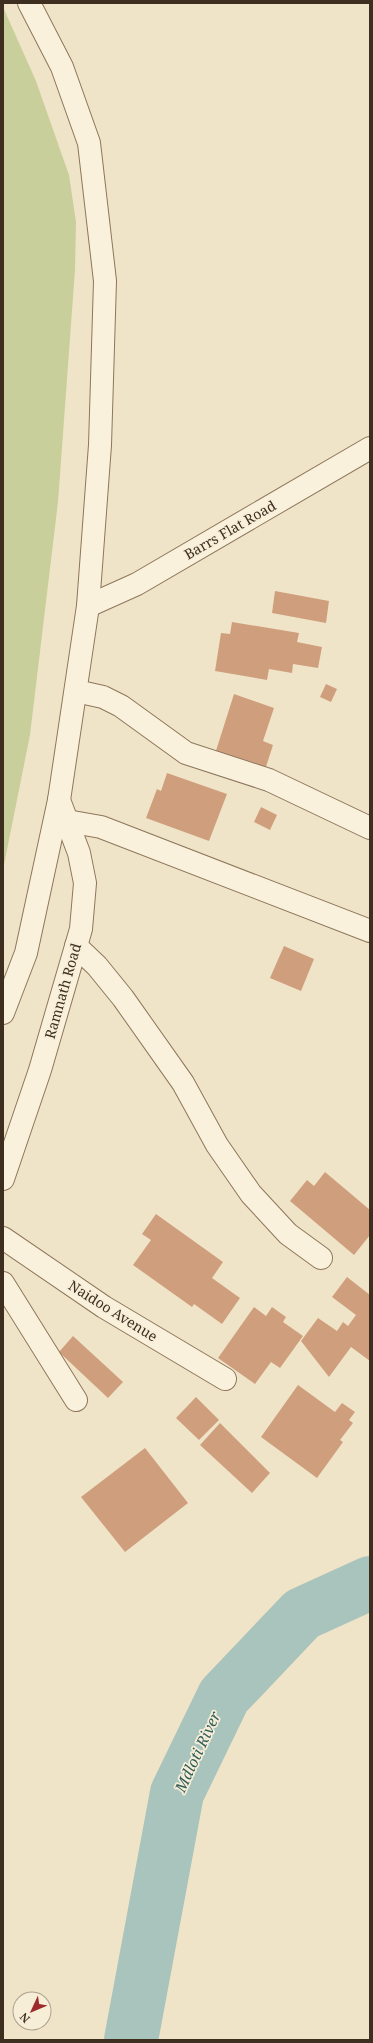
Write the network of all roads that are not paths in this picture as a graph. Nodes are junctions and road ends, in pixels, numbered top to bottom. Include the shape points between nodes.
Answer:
1 (29, 3) edge
2 (370, 448) edge
3 (88, 606) junction
4 (76, 691) junction
5 (60, 800) junction
6 (67, 821) junction
7 (370, 828) edge
8 (370, 931) edge
9 (76, 946) junction
10 (3, 1013) edge
11 (3, 1179) edge
12 (3, 1238) edge
13 (321, 1258) dead end
14 (3, 1283) edge
15 (225, 1379) dead end
16 (76, 1400) dead end

1 - 3 street via 62,66 89,143 105,281 100,445
2 - 3 street, Barrs Flat Road via 137,584
3 - 4 street
4 - 5 street
4 - 7 street via 103,697 121,706 186,752 269,780
5 - 6 street, Ramnath Road
5 - 10 street via 26,953
6 - 8 street via 101,827
6 - 9 street, Ramnath Road via 79,853 85,883 81,929
9 - 11 street, Ramnath Road via 40,1070
9 - 13 street via 97,966 123,998 183,1083 217,1145 251,1194 288,1234
12 - 15 street, Naidoo Avenue via 104,1307
14 - 16 street

